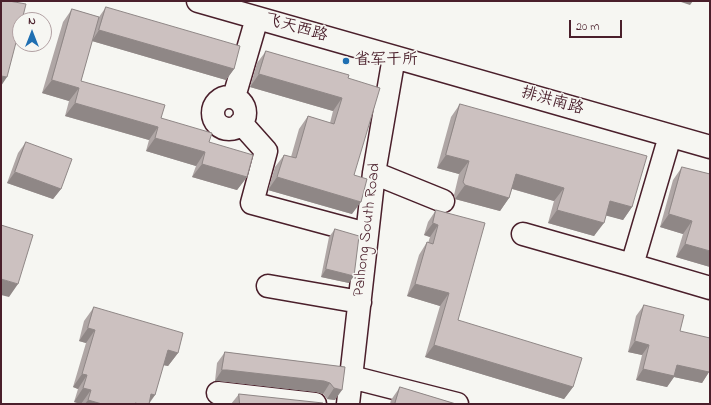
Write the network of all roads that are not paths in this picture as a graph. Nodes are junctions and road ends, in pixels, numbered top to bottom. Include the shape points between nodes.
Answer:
1 (198, 1) edge
2 (257, 18) junction
3 (394, 57) junction
4 (670, 136) junction
5 (710, 148) edge
6 (374, 173) junction
7 (443, 201) dead end
8 (367, 234) junction
9 (523, 234) dead end
10 (632, 265) junction
11 (268, 286) dead end
12 (710, 288) edge
13 (360, 302) junction
14 (351, 377) junction
15 (218, 393) dead end
16 (315, 404) edge
17 (348, 404) edge
18 (457, 404) edge

1 - 2 street, 飞天西路
2 - 3 street, 飞天西路
2 - 8 street via 234,97 222,98 213,108 214,120 219,125 230,128 241,123 266,151 252,203
3 - 4 street, 排洪南路
3 - 6 street, Paihong South Road
4 - 5 street, 排洪南路
4 - 10 street
6 - 7 street
6 - 8 street, Paihong South Road
8 - 13 street, Paihong South Road
9 - 10 street
10 - 12 street
11 - 13 street
13 - 14 street, Paihong South Road
14 - 17 street, Paihong South Road
14 - 18 street
15 - 16 street

